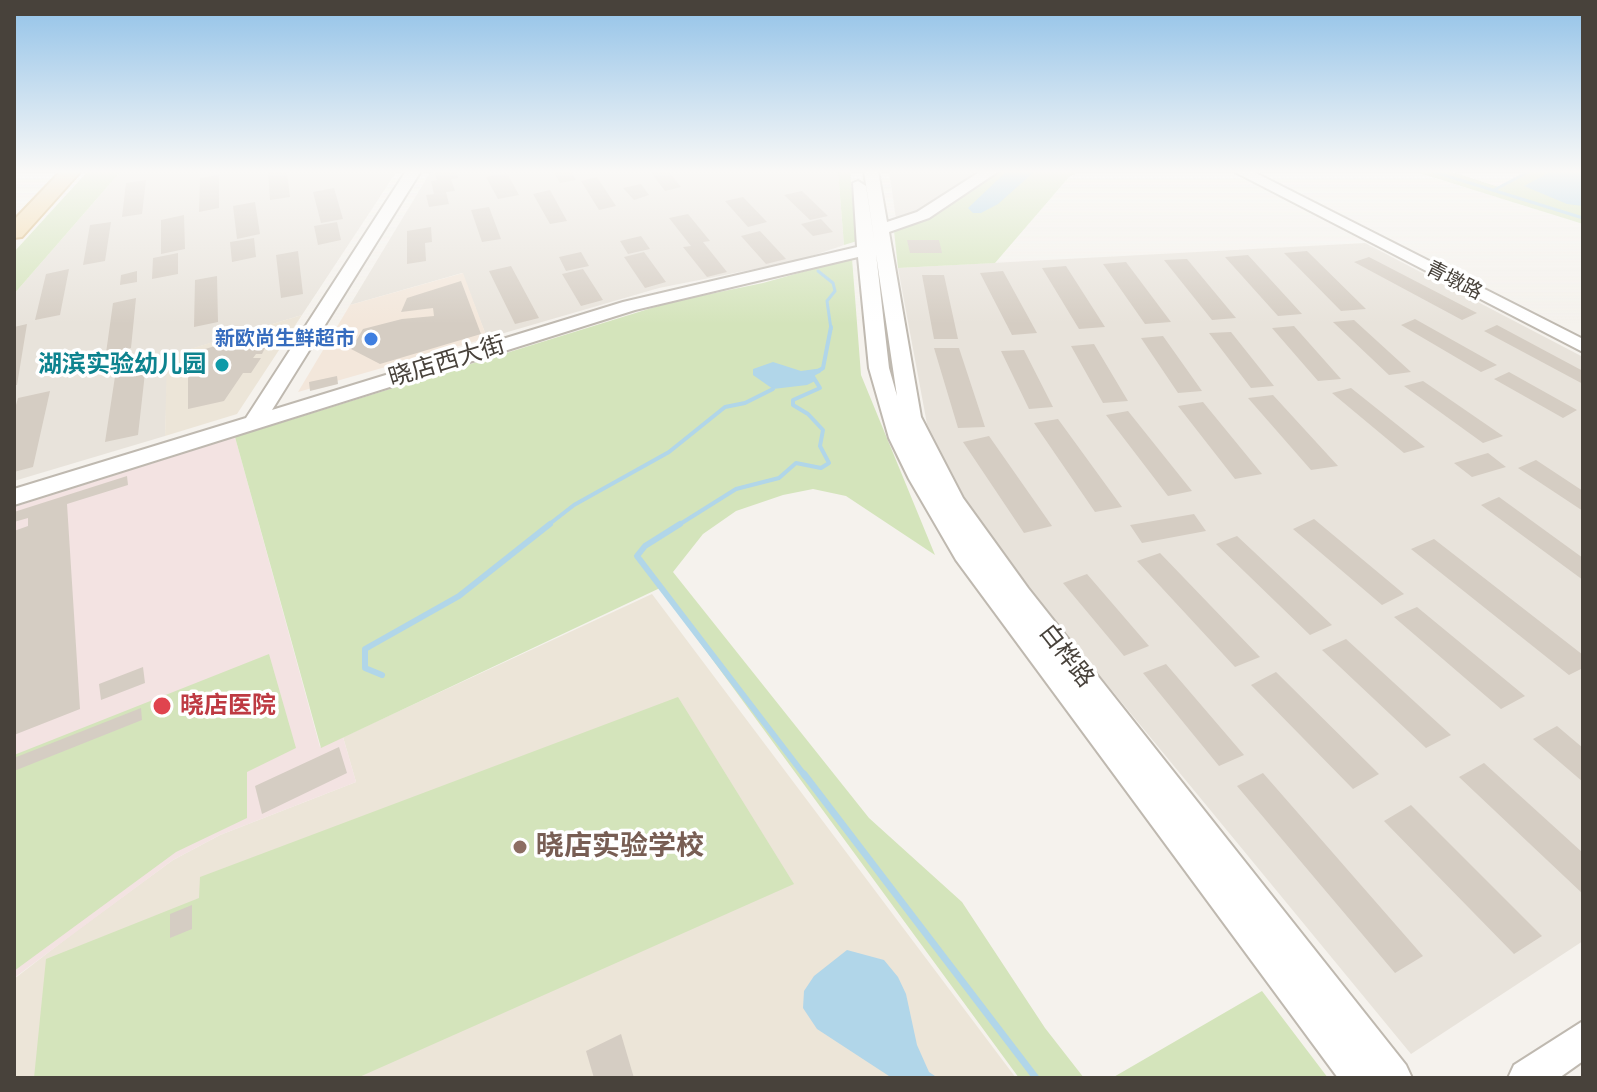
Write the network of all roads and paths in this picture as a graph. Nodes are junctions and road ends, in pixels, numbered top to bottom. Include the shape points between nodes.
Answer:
1 (382, 222) edge
2 (871, 222) edge
3 (875, 222) edge
4 (911, 222) edge
5 (1340, 222) edge
6 (877, 242) junction
7 (1583, 346) edge
8 (254, 422) junction
9 (14, 497) edge
10 (1583, 1039) edge
11 (1361, 1078) edge
12 (1393, 1078) edge
13 (1527, 1078) edge

1 - 8 street
2 - 6 street, 白桦路
3 - 6 street, 白桦路
4 - 6 street, 晓店西大街
5 - 7 street, 青墩路
6 - 8 street, 晓店西大街 via 629,306
6 - 11 street, 白桦路 via 879,368 900,438 920,479 965,554 1025,636
6 - 12 street, 白桦路 via 911,417 954,502 1019,595
8 - 9 street, 晓店西大街
10 - 13 street

